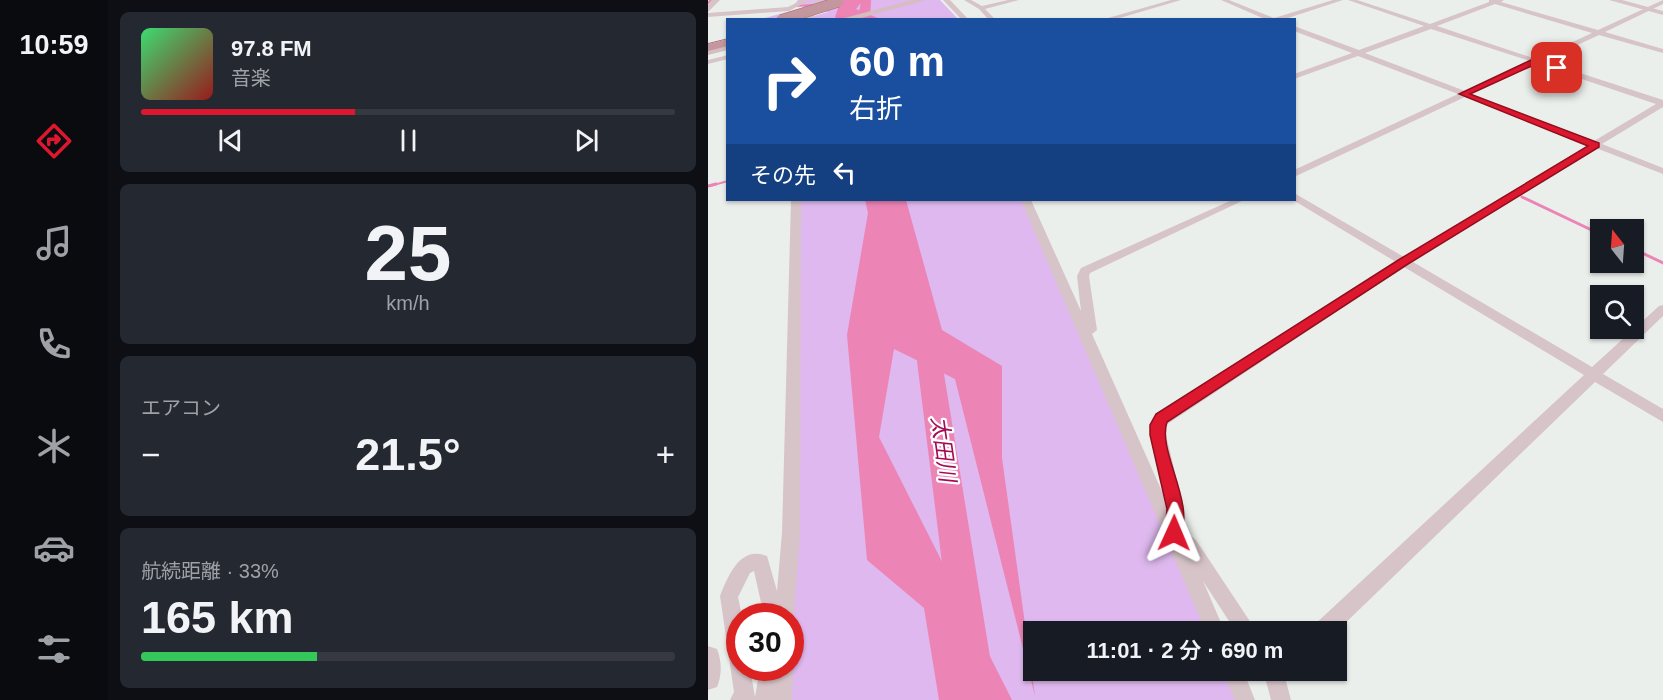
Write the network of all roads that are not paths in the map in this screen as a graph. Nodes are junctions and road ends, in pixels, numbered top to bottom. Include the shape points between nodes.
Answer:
1 (716, 0) edge
2 (807, 0) edge
3 (818, 0) edge
4 (922, 0) edge
5 (945, 0) edge
6 (966, 0) edge
7 (1016, 0) edge
8 (1178, 0) edge
9 (1224, 0) edge
10 (1340, 0) edge
11 (1351, 0) edge
12 (1486, 0) edge
13 (1613, 0) edge
14 (848, 1) edge
15 (1498, 1) edge
16 (1663, 2) edge
17 (1308, 3) dead end
18 (1319, 6) junction
19 (981, 8) junction
20 (1648, 9) junction
21 (708, 10) edge
22 (1663, 13) edge
23 (708, 15) edge
24 (788, 18) edge
25 (806, 18) edge
26 (849, 18) edge
27 (964, 18) edge
28 (968, 18) edge
29 (991, 18) edge
30 (1111, 18) edge
31 (1270, 18) edge
32 (1277, 18) edge
33 (1430, 26) junction
34 (1296, 29) edge
35 (1598, 33) junction
36 (726, 40) edge
37 (708, 46) edge
38 (726, 47) edge
39 (1663, 51) edge
40 (1360, 53) junction
41 (726, 58) edge
42 (1535, 61) junction
43 (708, 62) edge
44 (1296, 76) edge
45 (1463, 94) junction
46 (1663, 103) edge
47 (1595, 145) junction
48 (1663, 171) edge
49 (1296, 173) edge
50 (1296, 197) edge
51 (796, 201) edge
52 (1026, 201) edge
53 (1237, 201) edge
54 (1404, 262) junction
55 (1663, 309) edge
56 (1090, 342) junction
57 (1592, 375) junction
58 (1663, 416) edge
59 (1174, 533) junction
60 (730, 603) edge
61 (770, 603) edge
62 (785, 603) edge
63 (1211, 621) edge
64 (1241, 621) edge
65 (1333, 621) edge
66 (708, 658) edge
67 (708, 678) edge
68 (742, 681) edge
69 (768, 681) edge
70 (783, 681) edge
71 (1237, 681) edge
72 (1278, 681) edge
73 (740, 700) edge
74 (765, 700) edge
75 (782, 700) edge
76 (1245, 700) edge
77 (1281, 700) edge

1 - 21 street
2 - 23 street via 789,9
3 - 25 street
4 - 26 main road
5 - 27 street
6 - 19 street
6 - 28 street
7 - 19 street
8 - 30 street
9 - 31 street
10 - 18 street
11 - 33 street
12 - 15 street
13 - 20 street
14 - 24 highway, bridge
14 - 25 highway, bridge
15 - 33 street
15 - 35 street
16 - 20 street
17 - 18 street
18 - 32 street
19 - 29 street
20 - 22 street
20 - 35 street
33 - 40 street
33 - 42 street
34 - 40 street
35 - 39 street
35 - 42 street
36 - 37 highway
37 - 38 main road
40 - 44 street
40 - 45 street
41 - 43 street
42 - 45 street
42 - 46 street
45 - 47 street
45 - 49 street
46 - 47 street
47 - 48 street
47 - 54 street
50 - 54 street
51 - 62 street via 791,533
52 - 56 street
53 - 56 street via 1085,272
54 - 57 street
54 - 59 street via 1162,418 1158,435 1176,509
55 - 57 street
56 - 59 street
57 - 58 street
57 - 65 street
59 - 63 street
59 - 64 street via 1190,546
60 - 61 street via 729,596 744,567 752,562 761,562
66 - 67 street
68 - 73 street via 745,698
69 - 74 street
70 - 75 street
71 - 76 street
72 - 77 street

